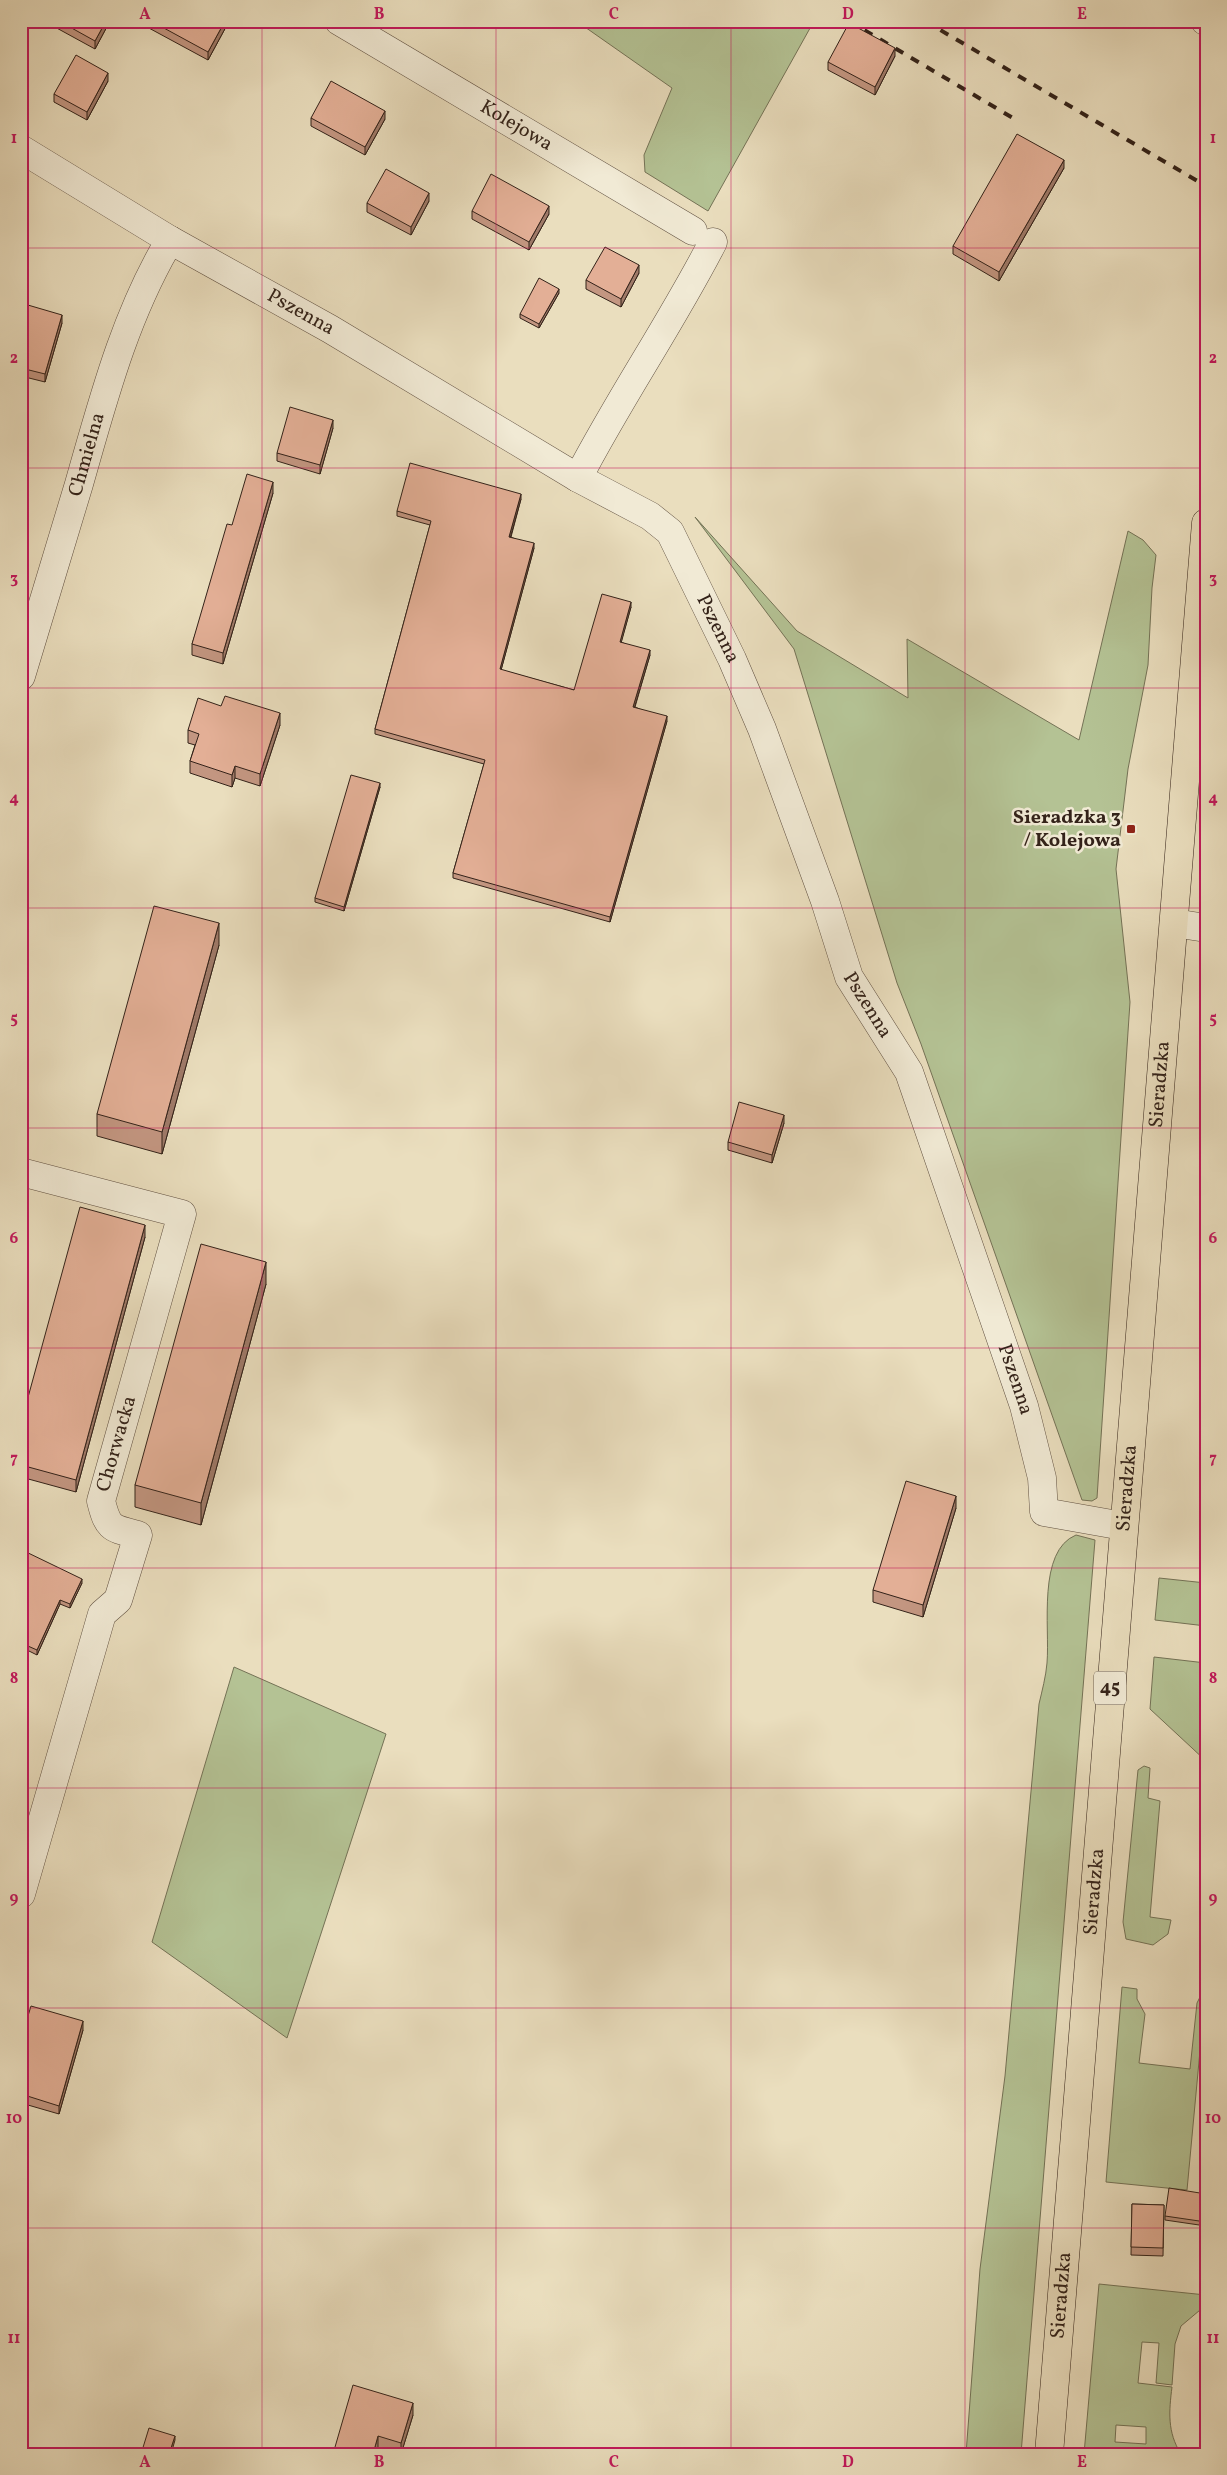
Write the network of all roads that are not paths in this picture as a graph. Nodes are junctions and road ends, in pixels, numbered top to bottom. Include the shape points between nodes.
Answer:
1 (339, 21) edge
2 (21, 149) edge
3 (170, 240) junction
4 (578, 478) junction
5 (1206, 523) edge
6 (21, 676) edge
7 (1174, 923) junction
8 (1206, 928) edge
9 (21, 1172) edge
10 (1123, 1526) junction
11 (21, 1894) edge
12 (1049, 2454) edge

1 - 4 street, Kolejowa via 703,236 699,269 624,393
2 - 3 street, Pszenna
3 - 4 street, Pszenna via 330,329
3 - 6 street, Chmielna via 153,269 126,332
4 - 10 street, Pszenna via 650,516 670,532 732,659 762,729 822,892 849,977 909,1072 1024,1406 1042,1478 1044,1512
5 - 7 main road, Sieradzka / 45
7 - 8 street
7 - 10 main road, Sieradzka / 45
9 - 11 street, Chorwacka via 182,1214 101,1501 106,1520 115,1529 138,1536 118,1600 102,1614
10 - 12 main road, Sieradzka / 45

